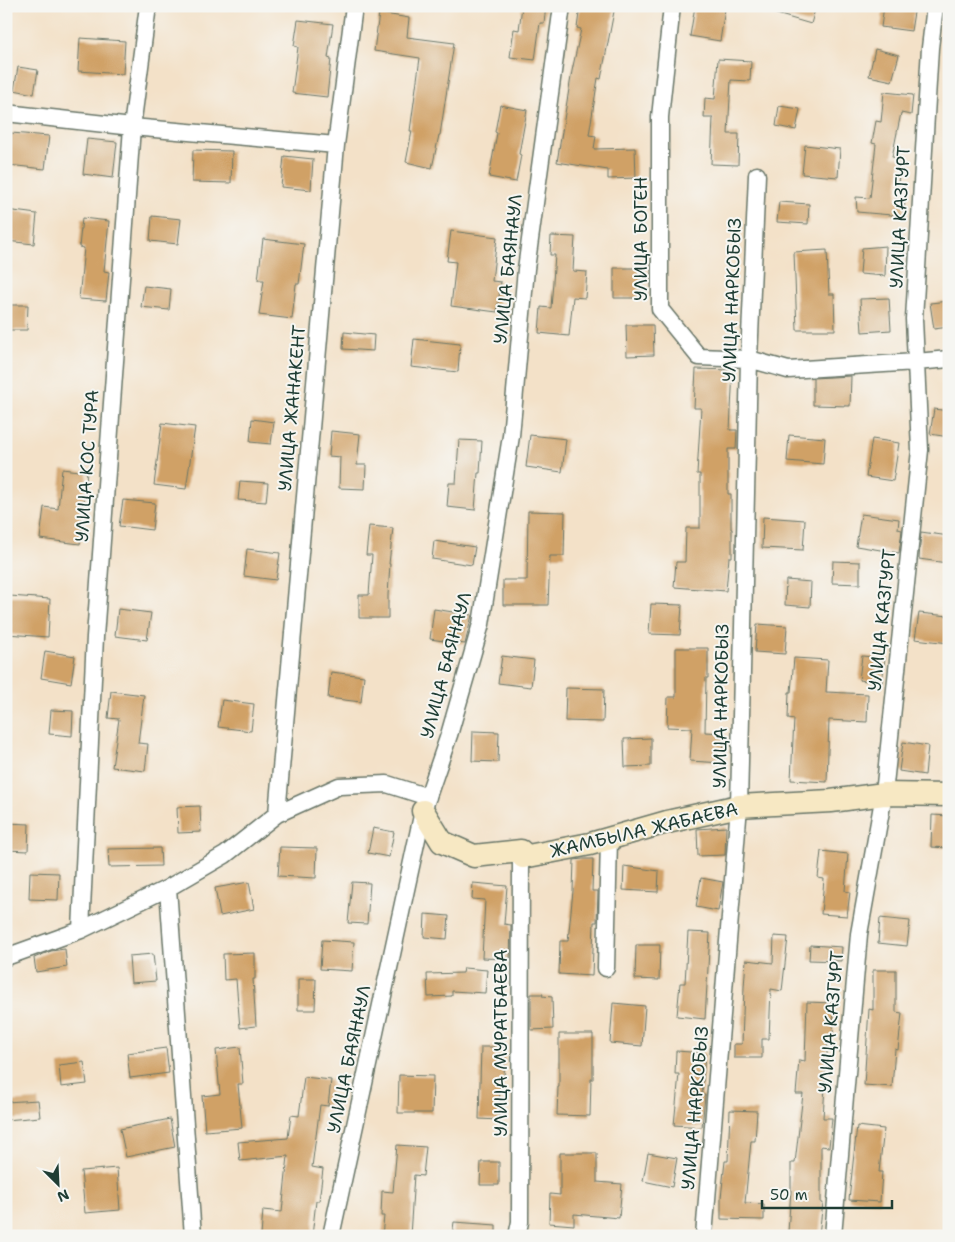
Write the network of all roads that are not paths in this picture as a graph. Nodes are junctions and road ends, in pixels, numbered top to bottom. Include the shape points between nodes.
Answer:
1 (148, 6) edge
2 (354, 6) edge
3 (562, 6) edge
4 (672, 6) edge
5 (935, 6) edge
6 (6, 113) edge
7 (132, 127) junction
8 (336, 146) junction
9 (757, 175) dead end
10 (949, 358) edge
11 (749, 359) junction
12 (916, 362) junction
13 (884, 794) junction
14 (949, 795) edge
15 (426, 804) junction
16 (739, 806) junction
17 (277, 814) junction
18 (609, 839) junction
19 (521, 851) junction
20 (168, 888) junction
21 (81, 930) junction
22 (6, 957) edge
23 (606, 968) dead end
24 (193, 1236) edge
25 (331, 1236) edge
26 (517, 1236) edge
27 (704, 1236) edge
28 (833, 1236) edge

1 - 7 street, УЛИЦА КОС ТУРА
2 - 8 street, УЛИЦА ЖАНАКЕНТ
3 - 15 street, УЛИЦА БАЯНАУЛ via 526,269 511,436 481,624
4 - 11 street, УЛИЦА БОГЕН via 660,117 660,309 699,357
5 - 12 street, УЛИЦА КАЗГУРТ via 914,319
6 - 7 street
7 - 8 street
7 - 21 street, УЛИЦА КОС ТУРА via 95,637
8 - 17 street, УЛИЦА ЖАНАКЕНТ
9 - 11 street, УЛИЦА НАРКОБЫЗ
10 - 12 street, УЛИЦА БОГЕН
11 - 12 street, УЛИЦА БОГЕН via 788,370
11 - 16 street, УЛИЦА НАРКОБЫЗ
12 - 13 street, УЛИЦА КАЗГУРТ via 920,450
13 - 14 street, ЖАМБЫЛА ЖАБАЕВА
13 - 16 street, ЖАМБЫЛА ЖАБАЕВА via 830,801
13 - 28 street, УЛИЦА КАЗГУРТ via 859,934
15 - 17 street via 387,784 339,786
15 - 19 street, ЖАМБЫЛА ЖАБАЕВА via 442,842 474,856
15 - 25 street, УЛИЦА БАЯНАУЛ
16 - 18 street, ЖАМБЫЛА ЖАБАЕВА
16 - 27 street, УЛИЦА НАРКОБЫЗ
17 - 20 street via 225,855
18 - 19 street, ЖАМБЫЛА ЖАБАЕВА via 523,857
18 - 23 street
19 - 26 street, УЛИЦА МУРАТБАЕВА via 520,1222
20 - 21 street
20 - 24 street
21 - 22 street

